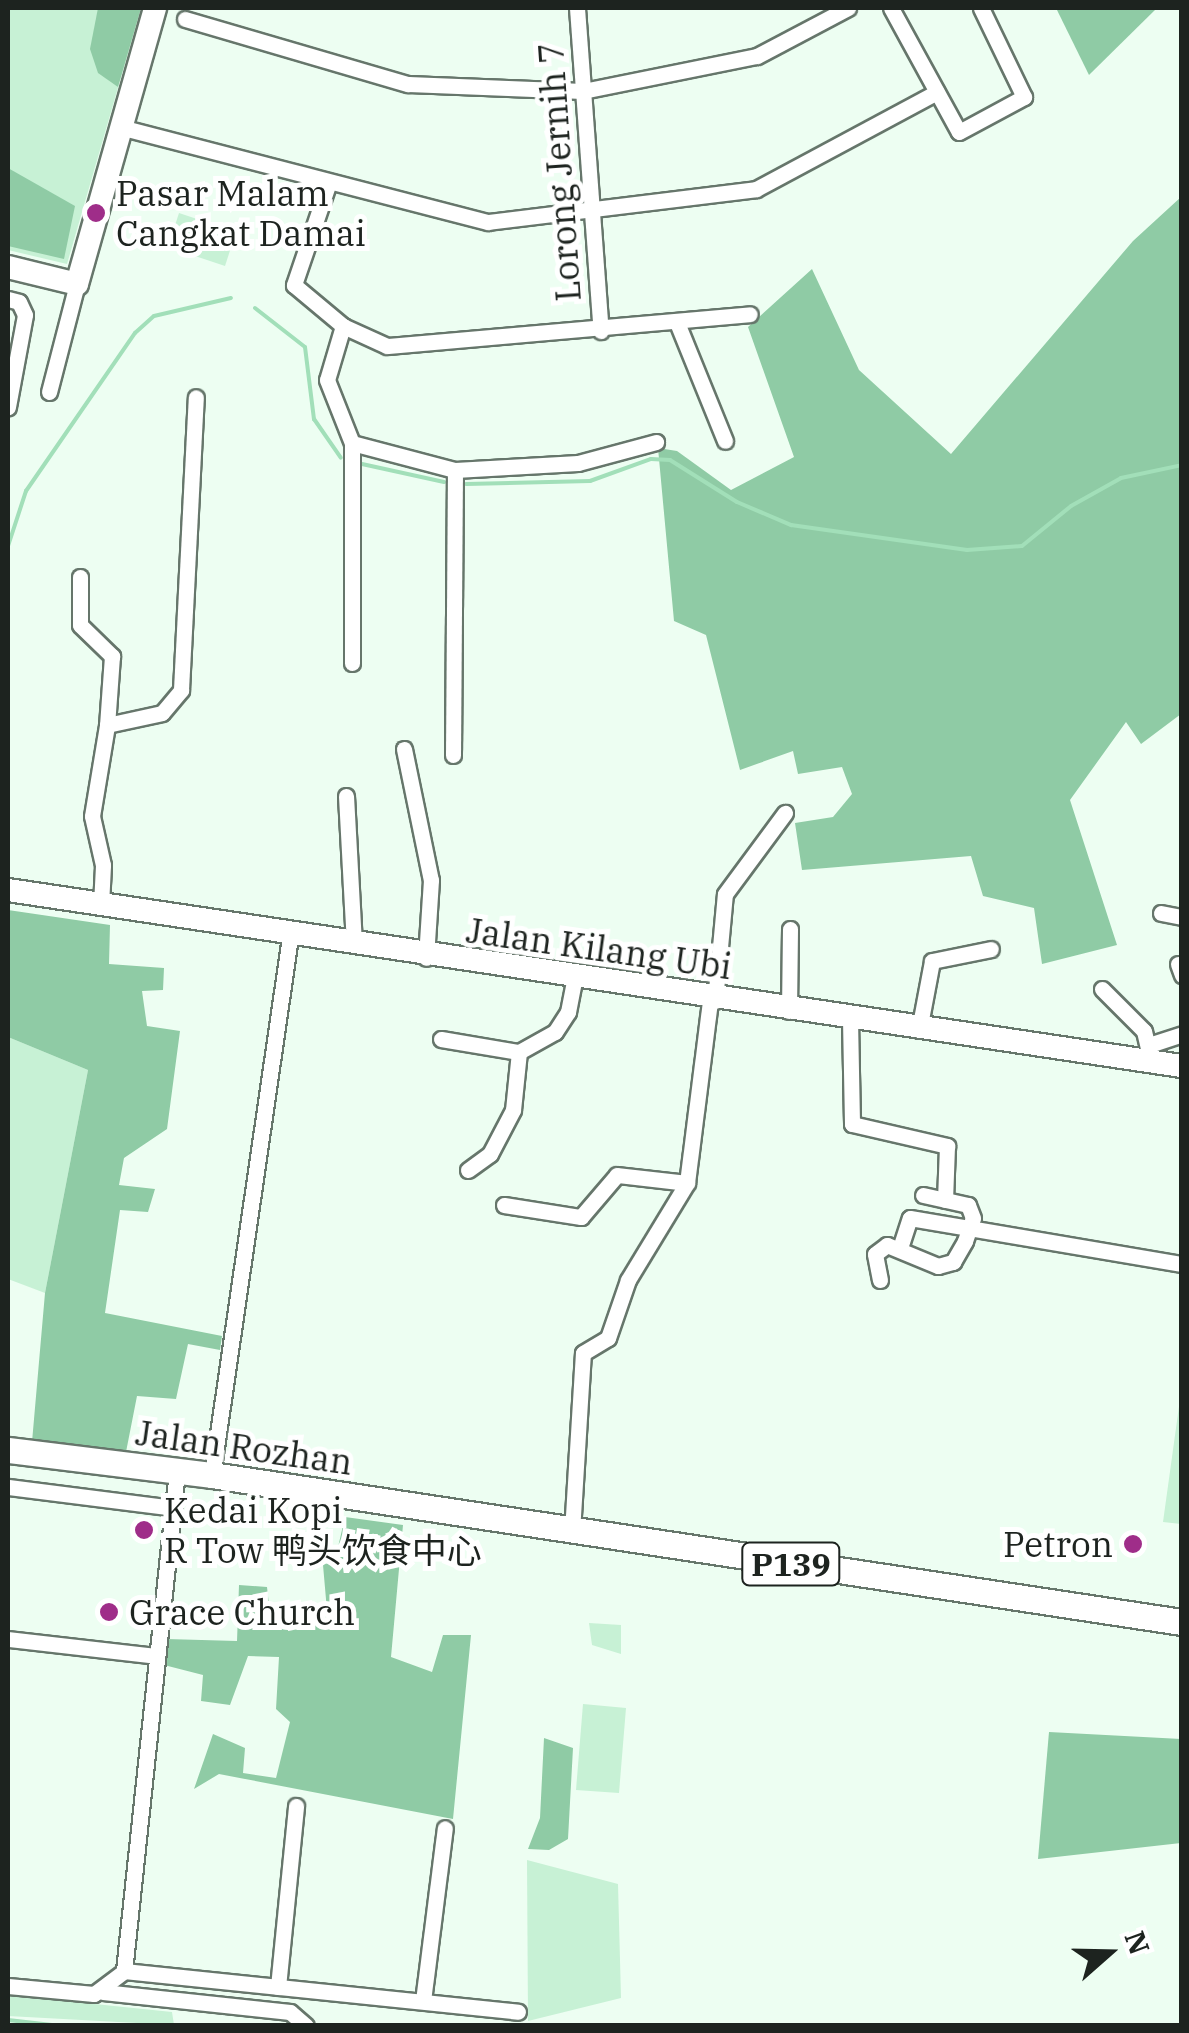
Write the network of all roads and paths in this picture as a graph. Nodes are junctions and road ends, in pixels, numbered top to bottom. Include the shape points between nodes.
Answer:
1 (155, 8) edge
2 (577, 8) edge
3 (848, 8) edge
4 (891, 8) edge
5 (981, 8) edge
6 (185, 19) dead end
7 (583, 92) junction
8 (937, 92) junction
9 (120, 127) junction
10 (328, 182) junction
11 (592, 213) junction
12 (8, 267) edge
13 (77, 284) junction
14 (13, 300) edge
15 (750, 314) dead end
16 (678, 324) junction
17 (344, 326) junction
18 (601, 331) junction
19 (50, 392) dead end
20 (196, 397) dead end
21 (8, 407) edge
22 (725, 440) dead end
23 (656, 442) dead end
24 (352, 443) junction
25 (455, 470) junction
26 (80, 578) dead end
27 (352, 663) dead end
28 (107, 725) junction
29 (404, 749) dead end
30 (453, 755) dead end
31 (346, 796) dead end
32 (785, 813) dead end
33 (8, 890) edge
34 (101, 905) junction
35 (1161, 913) dead end
36 (1182, 917) edge
37 (790, 929) dead end
38 (290, 936) junction
39 (354, 945) junction
40 (991, 948) dead end
41 (426, 958) junction
42 (574, 980) junction
43 (1102, 990) dead end
44 (712, 1001) junction
45 (788, 1011) junction
46 (850, 1020) junction
47 (920, 1030) junction
48 (1182, 1034) edge
49 (441, 1039) dead end
50 (520, 1052) junction
51 (1150, 1053) junction
52 (1182, 1066) edge
53 (468, 1170) dead end
54 (687, 1183) junction
55 (923, 1195) dead end
56 (945, 1200) junction
57 (504, 1205) dead end
58 (970, 1229) junction
59 (901, 1245) junction
60 (1182, 1264) edge
61 (880, 1280) dead end
62 (8, 1450) edge
63 (178, 1471) junction
64 (212, 1475) junction
65 (8, 1487) edge
66 (174, 1508) junction
67 (572, 1532) junction
68 (1182, 1622) edge
69 (8, 1639) edge
70 (158, 1656) junction
71 (296, 1806) dead end
72 (446, 1828) dead end
73 (124, 1971) junction
74 (8, 1986) edge
75 (278, 1987) junction
76 (103, 1992) junction
77 (423, 2001) junction
78 (518, 2012) dead end
79 (306, 2026) edge

1 - 9 street
2 - 7 street, Lorong Jernih 7
3 - 7 street via 757,56
4 - 8 street
5 - 8 street via 1024,97 959,132
6 - 7 street via 408,84
7 - 11 street, Lorong Jernih 7
8 - 11 street via 756,189
9 - 10 street
9 - 13 street
10 - 11 street via 488,222
10 - 17 street, Lorong Jernih 7 via 294,285
11 - 18 street, Lorong Jernih 7
12 - 13 street
13 - 19 street
14 - 21 street via 25,315
15 - 16 street, Lorong Jernih 7
16 - 18 street, Lorong Jernih 7
16 - 22 street
17 - 18 street, Lorong Jernih 7 via 388,346 417,347
17 - 24 street via 327,380
20 - 28 street via 181,690 162,713
23 - 25 street via 578,463
24 - 25 street
24 - 27 street
25 - 30 street
26 - 28 street via 80,625 112,656 103,706
28 - 34 street via 92,816 103,865
29 - 41 street via 431,880
31 - 39 street
32 - 44 street via 725,894
33 - 34 street, Jalan Kilang Ubi
34 - 38 street, Jalan Kilang Ubi
35 - 36 street
37 - 45 street
38 - 39 street, Jalan Kilang Ubi
38 - 64 street
39 - 41 street, Jalan Kilang Ubi
40 - 47 street via 932,962
41 - 42 street, Jalan Kilang Ubi
42 - 44 street, Jalan Kilang Ubi
42 - 50 street via 568,1012 555,1032
43 - 51 street
44 - 45 street, Jalan Kilang Ubi
44 - 54 street
45 - 46 street, Jalan Kilang Ubi
46 - 47 street, Jalan Kilang Ubi
46 - 56 street via 852,1124 947,1146
47 - 51 street, Jalan Kilang Ubi
48 - 51 street
49 - 50 street
50 - 53 street via 513,1110 490,1154
51 - 52 street, Jalan Kilang Ubi
54 - 57 street via 617,1175 581,1217
54 - 67 street via 628,1280 608,1338 583,1354
55 - 56 street
56 - 58 street via 968,1205
58 - 59 street via 910,1218
58 - 59 street via 948,1265 918,1263
58 - 60 street
59 - 61 street via 887,1244 875,1254
62 - 63 main road, Jalan Rozhan / P139
63 - 64 main road, Jalan Rozhan / P139
63 - 66 street
64 - 67 main road, Jalan Rozhan / P139
65 - 66 street, Jalan Rozhan
66 - 70 street
67 - 68 main road, Jalan Rozhan / P139
69 - 70 street
70 - 73 street
71 - 75 street
72 - 77 street
73 - 75 street
73 - 76 street
74 - 76 street
75 - 77 street
76 - 79 street via 290,2012
77 - 78 street

